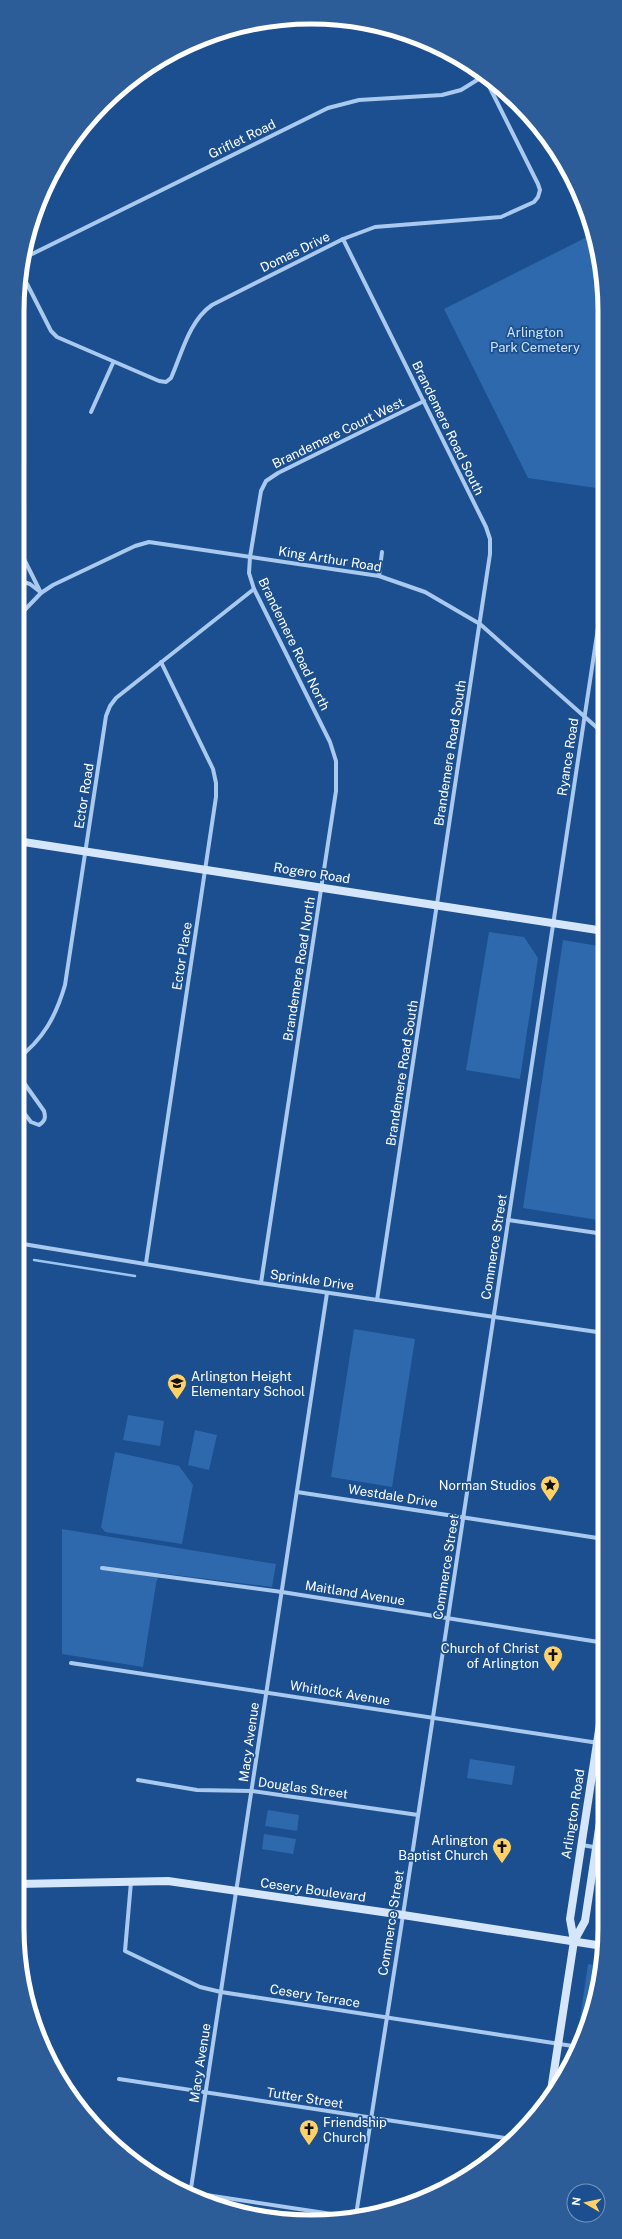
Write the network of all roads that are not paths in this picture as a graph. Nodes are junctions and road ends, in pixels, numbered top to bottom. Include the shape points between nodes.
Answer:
1 (480, 79) edge
2 (489, 85) edge
3 (343, 240) junction
4 (30, 255) edge
5 (26, 281) edge
6 (112, 362) junction
7 (424, 401) junction
8 (91, 412) dead end
9 (382, 552) dead end
10 (250, 557) junction
11 (24, 559) edge
12 (379, 576) junction
13 (24, 582) edge
14 (254, 588) junction
15 (41, 592) junction
16 (24, 610) edge
17 (480, 624) junction
18 (598, 627) edge
19 (161, 662) junction
20 (584, 716) junction
21 (598, 729) edge
22 (24, 841) edge
23 (86, 851) junction
24 (205, 869) junction
25 (322, 887) junction
26 (437, 905) junction
27 (554, 922) junction
28 (598, 930) edge
29 (24, 1053) edge
30 (24, 1082) edge
31 (24, 1113) edge
32 (508, 1220) junction
33 (598, 1233) edge
34 (24, 1244) edge
35 (146, 1263) junction
36 (261, 1283) junction
37 (327, 1293) junction
38 (377, 1300) junction
39 (494, 1316) junction
40 (598, 1332) edge
41 (298, 1492) junction
42 (464, 1517) junction
43 (598, 1538) edge
44 (102, 1568) dead end
45 (282, 1592) junction
46 (448, 1617) junction
47 (598, 1641) edge
48 (71, 1663) dead end
49 (267, 1692) junction
50 (433, 1718) junction
51 (598, 1744) edge
52 (598, 1759) edge
53 (138, 1780) dead end
54 (252, 1791) junction
55 (418, 1814) junction
56 (598, 1834) edge
57 (581, 1845) junction
58 (596, 1847) junction
59 (131, 1882) junction
60 (24, 1884) edge
61 (236, 1891) junction
62 (403, 1915) junction
63 (574, 1941) junction
64 (597, 1945) edge
65 (221, 1992) junction
66 (387, 2017) junction
67 (558, 2044) junction
68 (572, 2046) edge
69 (120, 2079) dead end
70 (552, 2084) edge
71 (206, 2093) junction
72 (371, 2118) junction
73 (506, 2138) edge
74 (191, 2188) edge
75 (211, 2197) edge
76 (357, 2211) edge
77 (331, 2214) edge

1 - 4 street, Griflet Road via 461,90 442,95 359,100 328,108
2 - 3 street, Domas Drive via 538,184 540,190 534,202 501,217 401,223 375,227
3 - 6 street, Domas Drive via 202,312 171,378 166,382
3 - 7 street, Brandemere Road South
5 - 6 street, Domas Drive via 51,331 57,337
6 - 8 street
7 - 10 street, Brandemere Court West via 266,481 261,491
7 - 17 street, Brandemere Road South via 490,540
9 - 12 street
10 - 12 street, King Arthur Road
10 - 14 street, Brandemere Road North via 249,573
10 - 15 street, King Arthur Road via 150,542 135,546
11 - 15 street
12 - 17 street, King Arthur Road via 425,592
13 - 15 street
14 - 19 street, Ector Road
14 - 25 street, Brandemere Road North via 330,742 336,761 336,791
15 - 16 street
17 - 20 street, King Arthur Road
17 - 26 street, Brandemere Road South
18 - 20 street, Ryance Road
19 - 23 street, Ector Road via 116,698 106,716
19 - 24 street, Ector Place via 213,769 216,783
20 - 21 street, King Arthur Road
20 - 27 street, Ryance Road
22 - 23 main road, Rogero Road
23 - 24 main road, Rogero Road
23 - 29 street, Ector Road via 65,985 50,1025
24 - 25 main road, Rogero Road
24 - 35 street, Ector Place
25 - 26 main road, Rogero Road
25 - 36 street, Brandemere Road North
26 - 27 main road, Rogero Road
26 - 38 street, Brandemere Road South
27 - 28 main road, Rogero Road
27 - 32 street, Commerce Street
30 - 31 street via 46,1117 39,1125 31,1122
32 - 33 street
32 - 39 street, Commerce Street
34 - 35 street, Sprinkle Drive
35 - 36 street, Sprinkle Drive
36 - 37 street, Sprinkle Drive
37 - 38 street, Sprinkle Drive
37 - 41 street, Macy Avenue
38 - 39 street, Sprinkle Drive
39 - 40 street, Sprinkle Drive
39 - 42 street, Commerce Street
41 - 42 street, Westdale Drive
41 - 45 street, Macy Avenue
42 - 43 street, Westdale Drive
42 - 46 street, Commerce Street
44 - 45 street, Maitland Avenue
45 - 46 street, Maitland Avenue
45 - 49 street, Macy Avenue
46 - 47 street, Maitland Avenue
46 - 50 street, Commerce Street
48 - 49 street, Whitlock Avenue
49 - 50 street, Whitlock Avenue
49 - 54 street, Macy Avenue
50 - 51 street, Whitlock Avenue
50 - 55 street, Commerce Street
52 - 57 main road, Arlington Road
53 - 54 street, Douglas Street via 197,1790
54 - 55 street, Douglas Street
54 - 61 street, Macy Avenue
55 - 62 street, Commerce Street
56 - 58 main road, Arlington Road
57 - 58 street
57 - 63 main road, Arlington Road via 570,1919
58 - 63 main road, Arlington Road via 585,1921
59 - 60 main road, Cesery Boulevard
59 - 61 main road, Cesery Boulevard via 168,1881
59 - 65 street, Cesery Terrace via 125,1951 200,1987
61 - 62 main road, Cesery Boulevard
61 - 65 street, Macy Avenue
62 - 63 main road, Cesery Boulevard
62 - 66 street, Commerce Street
63 - 64 main road, Cesery Boulevard
63 - 67 main road, Arlington Road
65 - 66 street, Cesery Terrace
65 - 71 street, Macy Avenue
66 - 67 street, Cesery Terrace
66 - 72 street, Commerce Street
67 - 68 street, Cesery Terrace
67 - 70 main road, Arlington Road
69 - 71 street, Tutter Street
71 - 72 street, Tutter Street
71 - 74 street, Macy Avenue
72 - 73 street, Tutter Street
72 - 76 street, Commerce Street
75 - 77 street

